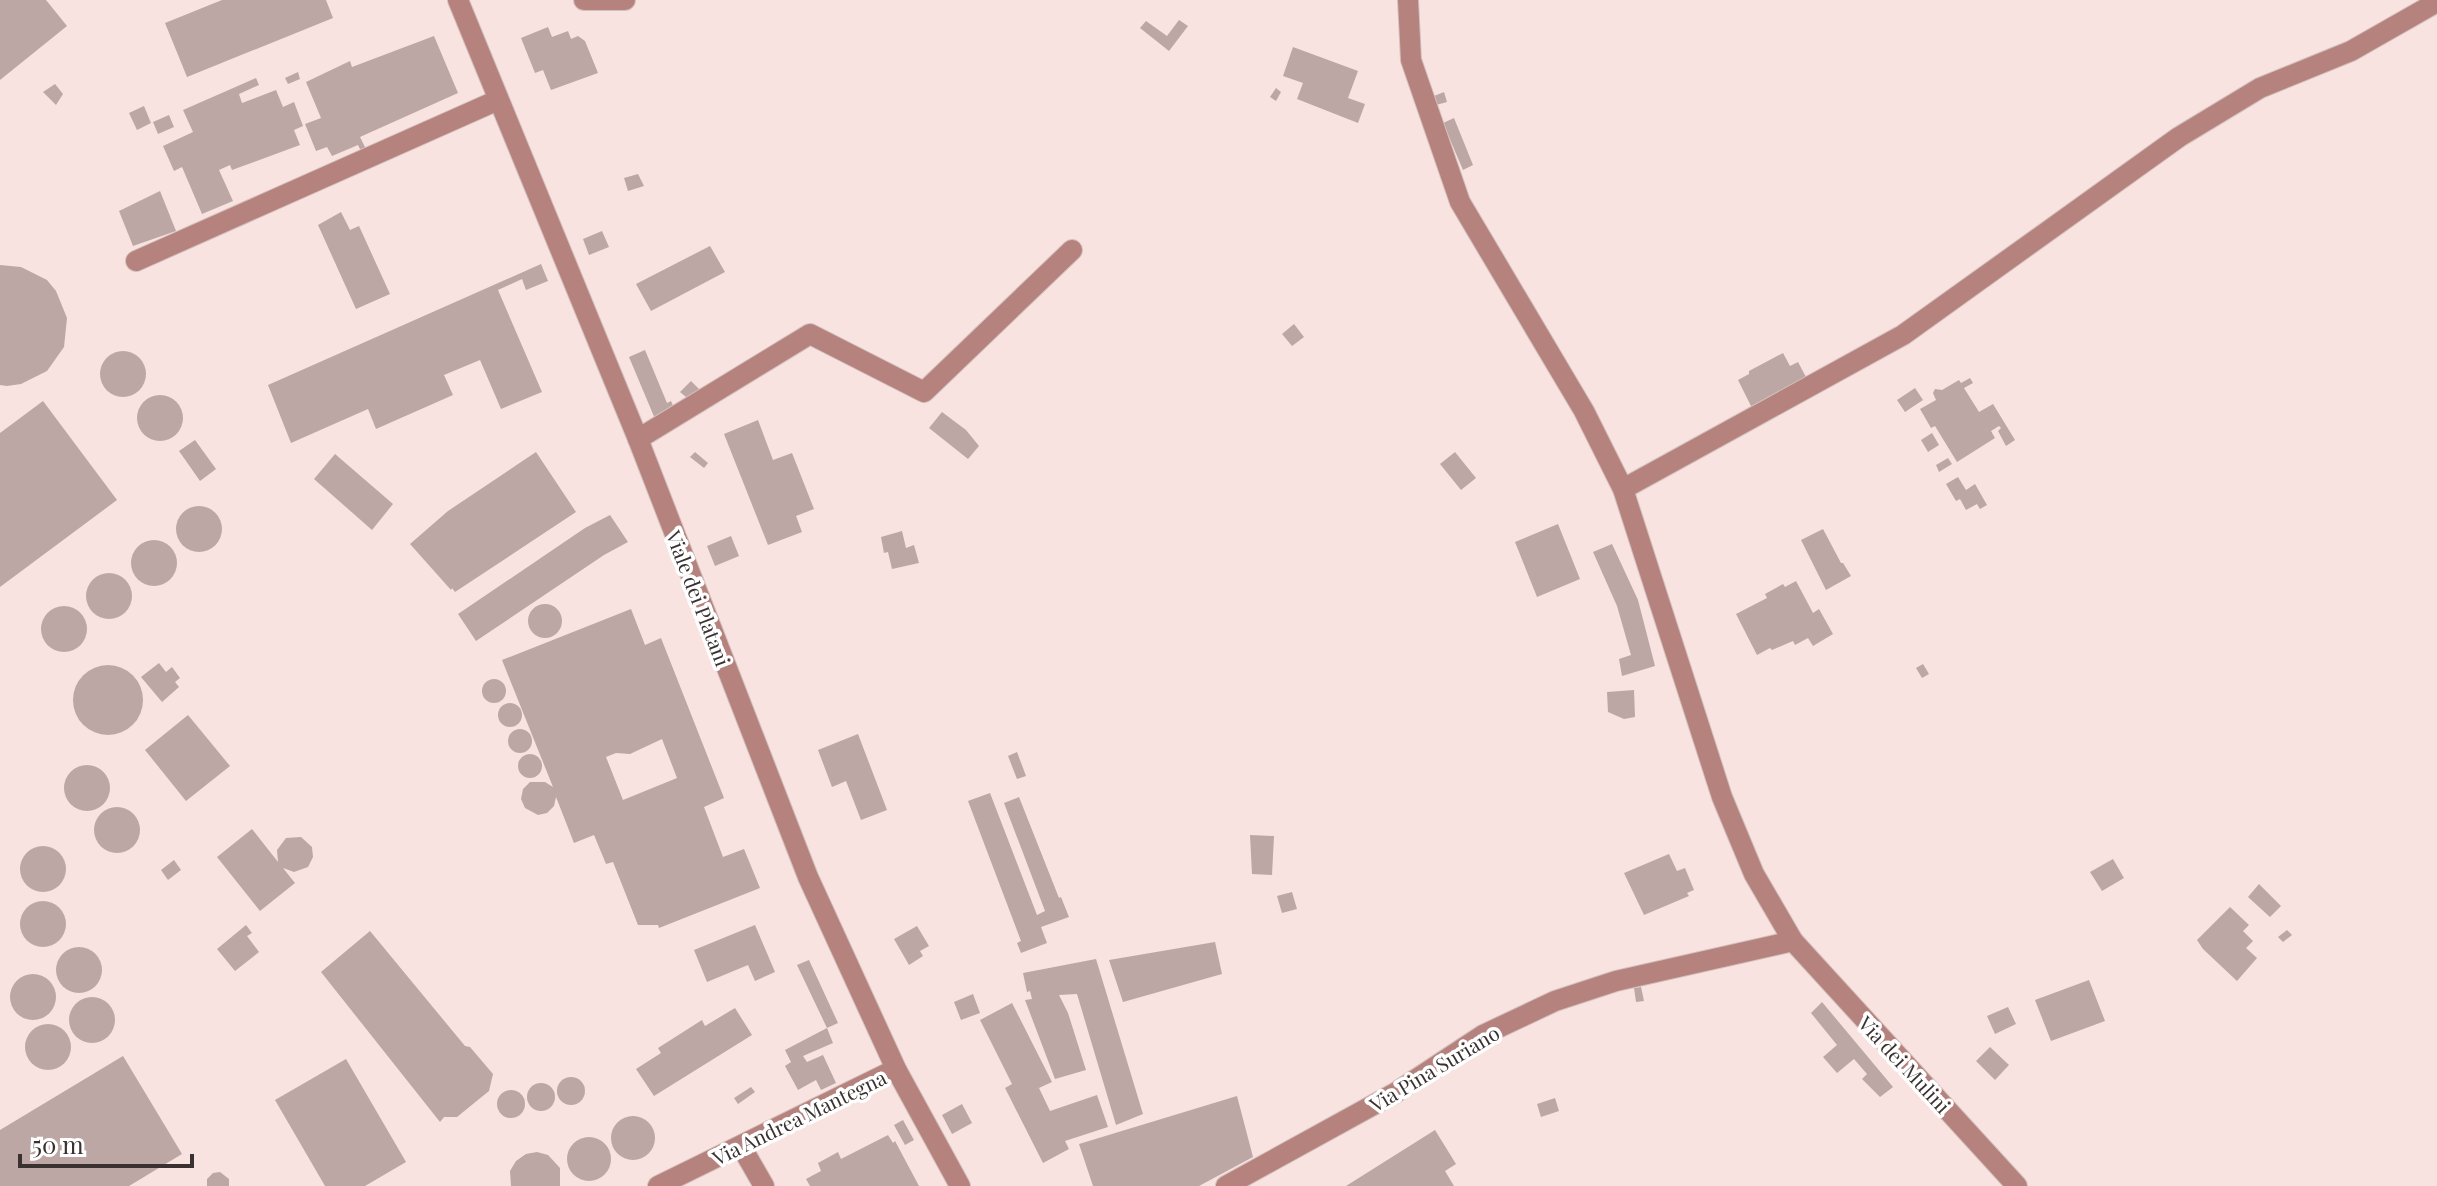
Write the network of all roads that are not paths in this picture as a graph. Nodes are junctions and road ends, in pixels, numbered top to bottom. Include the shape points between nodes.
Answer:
1 (458, 0) edge
2 (584, 0) edge
3 (625, 0) edge
4 (1408, 0) edge
5 (2437, 2) edge
6 (498, 100) junction
7 (1072, 250) dead end
8 (136, 261) dead end
9 (638, 439) junction
10 (1623, 489) junction
11 (1793, 941) junction
12 (896, 1069) junction
13 (741, 1146) junction
14 (658, 1186) edge
15 (764, 1186) edge
16 (960, 1186) edge
17 (1226, 1186) edge
18 (2017, 1186) edge

1 - 6 street, Viale dei Platani
2 - 3 street
4 - 10 street, Via dei Mulini via 1411,60 1460,202 1584,411
5 - 10 street via 2351,51 2260,88 2179,137 1903,335
6 - 8 street
6 - 9 street, Viale dei Platani
7 - 9 street via 924,392 810,334
9 - 12 street, Viale dei Platani via 808,877
10 - 11 street, Via dei Mulini via 1722,797 1754,874
11 - 17 street, Via Pina Suriano via 1616,981 1555,1001 1483,1035 1395,1093
11 - 18 street, Via dei Mulini
12 - 13 street, Via Andrea Mantegna
12 - 16 street, Viale dei Platani
13 - 14 street, Via Andrea Mantegna
13 - 15 street

